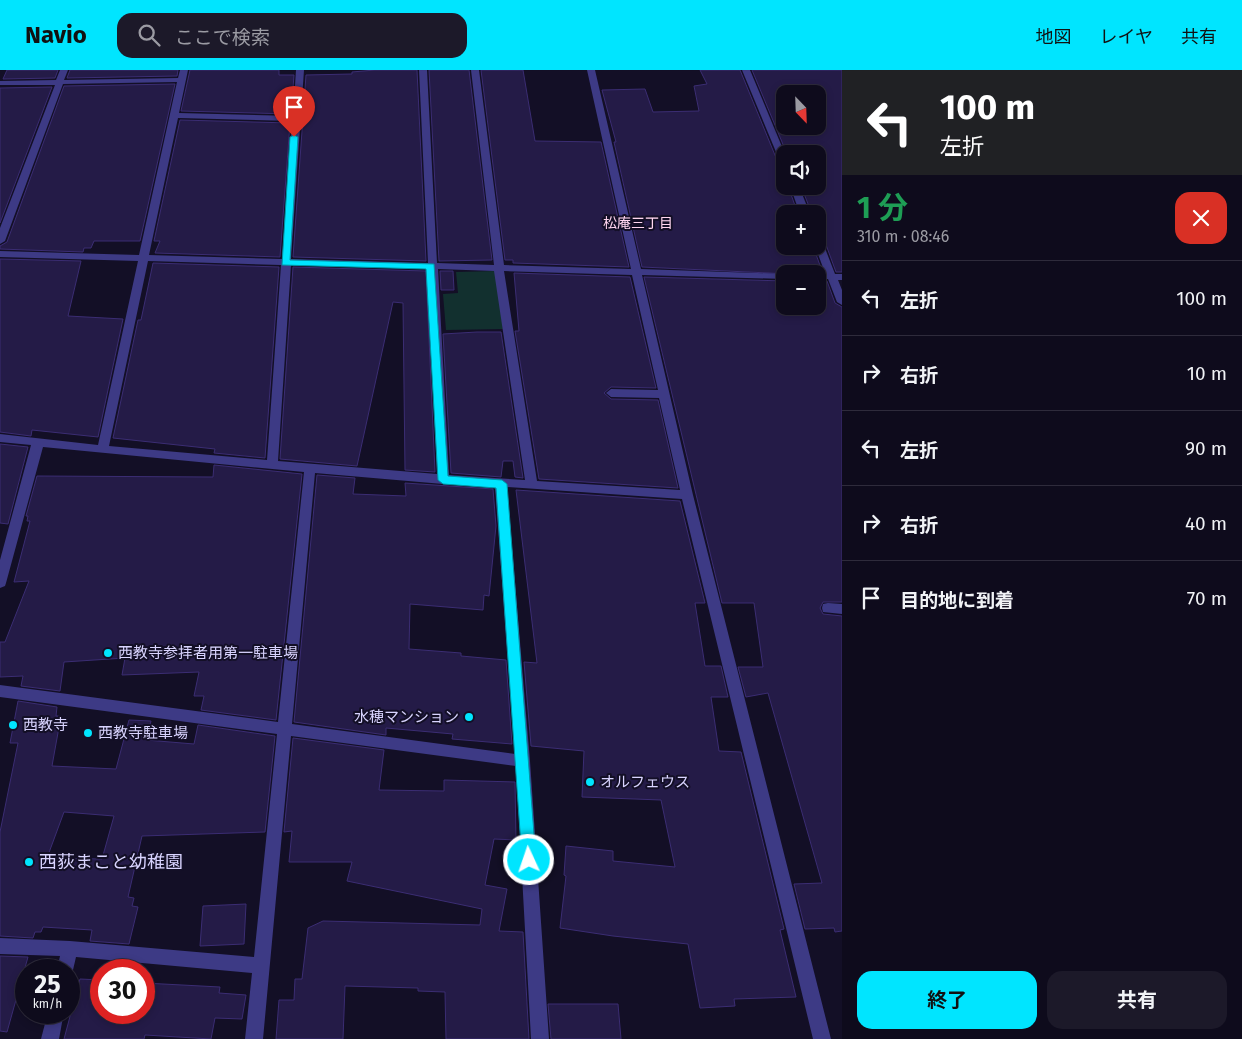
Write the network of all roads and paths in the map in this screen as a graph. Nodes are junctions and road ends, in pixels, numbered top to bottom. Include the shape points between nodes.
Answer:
1 (64, 70) edge
2 (300, 70) edge
3 (423, 70) edge
4 (475, 70) edge
5 (590, 70) edge
6 (746, 70) edge
7 (183, 75) edge
8 (0, 83) edge
9 (59, 83) junction
10 (173, 115) junction
11 (296, 120) junction
12 (777, 145) edge
13 (0, 241) edge
14 (0, 254) edge
15 (825, 255) edge
16 (144, 259) junction
17 (285, 263) junction
18 (431, 266) junction
19 (499, 268) junction
20 (636, 272) junction
21 (776, 276) edge
22 (837, 277) edge
23 (842, 302) edge
24 (611, 393) dead end
25 (664, 394) junction
26 (0, 438) edge
27 (38, 442) junction
28 (103, 447) junction
29 (272, 466) junction
30 (310, 468) junction
31 (443, 480) junction
32 (502, 484) junction
33 (532, 486) junction
34 (688, 495) junction
35 (0, 583) edge
36 (828, 608) dead end
37 (842, 609) edge
38 (0, 691) edge
39 (284, 729) junction
40 (523, 761) junction
41 (0, 946) edge
42 (70, 949) junction
43 (68, 959) edge
44 (261, 966) junction
45 (53, 1024) edge
46 (50, 1039) edge
47 (254, 1039) edge
48 (540, 1039) edge
49 (822, 1039) edge

1 - 9 street
2 - 11 street
3 - 18 street
4 - 19 street
5 - 20 street
6 - 12 street
7 - 9 street
7 - 10 street
8 - 9 street
9 - 13 street
10 - 11 street
10 - 16 street
11 - 17 street
14 - 16 street
15 - 22 street
16 - 17 street
16 - 28 street
17 - 18 street
17 - 29 street
18 - 19 street
18 - 31 street
19 - 20 street
19 - 33 street
20 - 21 street
20 - 25 street
22 - 23 street
24 - 25 street
25 - 34 street
26 - 27 street
27 - 28 street
27 - 35 street
28 - 29 street
29 - 30 street
30 - 31 street
30 - 39 street
31 - 32 street
32 - 33 street
32 - 40 street
33 - 34 street
34 - 49 street
36 - 37 street
38 - 39 street
39 - 40 street
39 - 44 street
40 - 48 street
41 - 42 street
42 - 43 street
42 - 44 street
44 - 47 street
45 - 46 street

